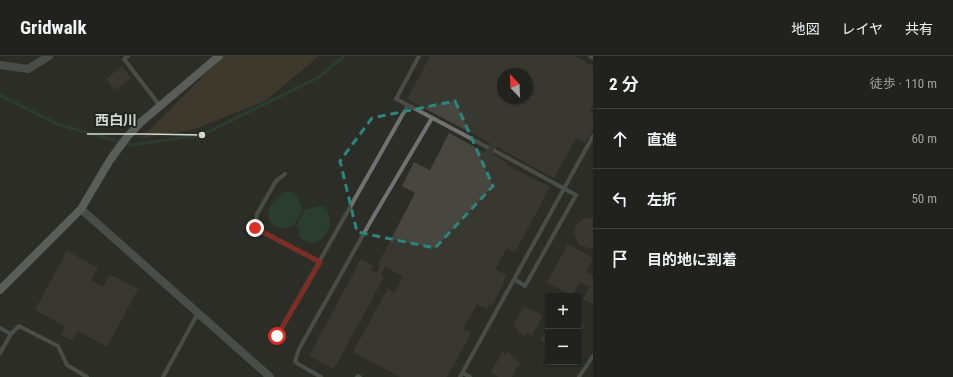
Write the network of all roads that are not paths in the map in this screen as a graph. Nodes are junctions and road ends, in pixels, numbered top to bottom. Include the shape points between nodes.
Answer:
1 (49, 56) edge
2 (128, 56) edge
3 (219, 56) edge
4 (419, 56) edge
5 (590, 56) edge
6 (593, 58) edge
7 (0, 65) edge
8 (408, 105) junction
9 (160, 106) junction
10 (432, 118) junction
11 (593, 136) edge
12 (487, 147) dead end
13 (495, 151) dead end
14 (285, 174) dead end
15 (564, 189) junction
16 (81, 208) junction
17 (320, 262) junction
18 (514, 279) junction
19 (0, 290) edge
20 (198, 313) junction
21 (0, 328) edge
22 (11, 334) junction
23 (277, 336) dead end
24 (0, 354) edge
25 (593, 356) edge
26 (462, 375) edge
27 (87, 377) edge
28 (162, 377) edge
29 (270, 377) edge
30 (321, 377) edge
31 (470, 377) edge
32 (579, 377) edge

1 - 7 street via 28,69
2 - 9 lane via 124,59
3 - 9 street
4 - 8 lane via 396,99
5 - 6 lane
8 - 10 lane
8 - 17 lane
9 - 16 street via 127,137
10 - 12 lane
10 - 30 lane via 299,349 295,361
11 - 15 lane
13 - 15 lane
14 - 17 lane via 276,181 257,214 255,228
15 - 18 lane
15 - 18 lane via 576,195 525,286
16 - 19 street
16 - 20 street
17 - 23 lane
18 - 26 lane
20 - 28 lane
20 - 29 street
21 - 22 lane
22 - 24 lane
22 - 27 lane via 19,326 58,346 67,365
25 - 32 lane
26 - 31 lane

